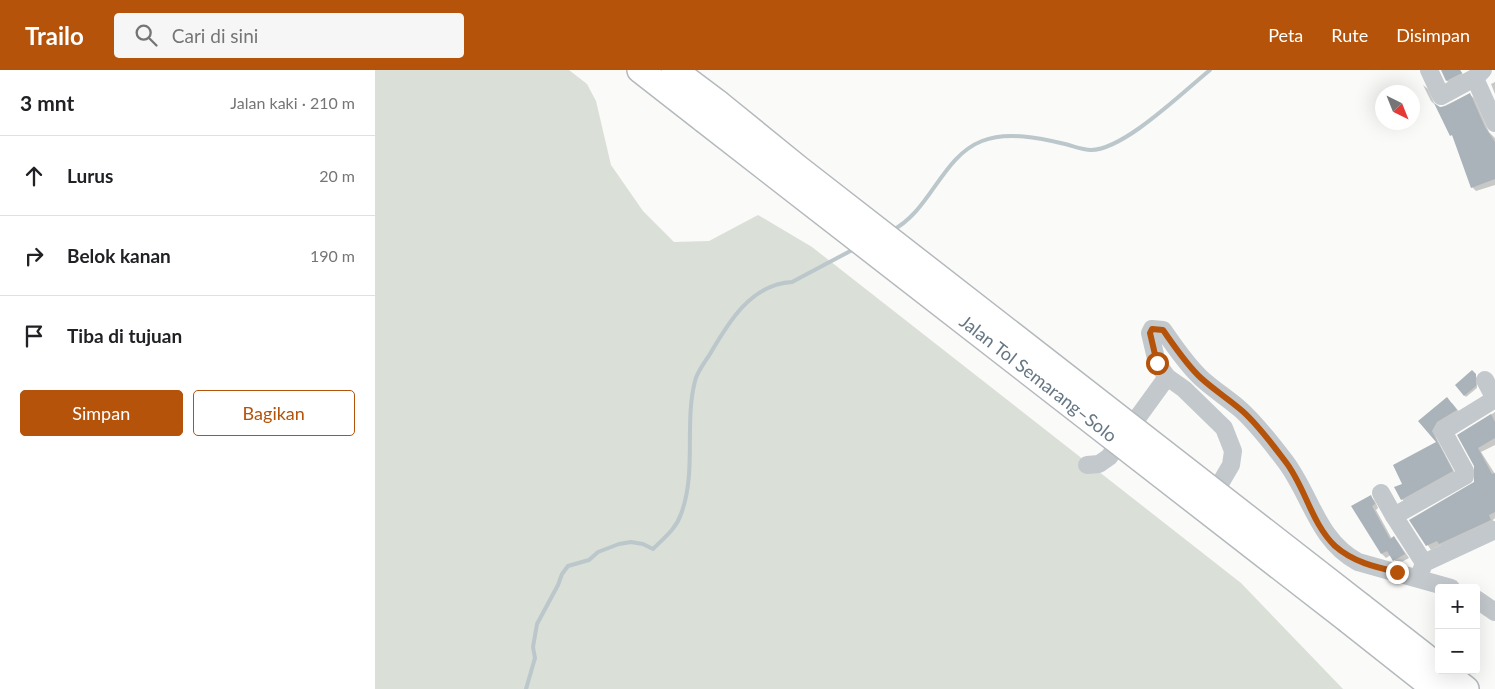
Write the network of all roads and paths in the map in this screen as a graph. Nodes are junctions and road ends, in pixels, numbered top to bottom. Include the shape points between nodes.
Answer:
1 (640, 70) edge
2 (674, 70) edge
3 (1429, 70) edge
4 (1480, 74) edge
5 (711, 112) junction
6 (1495, 123) edge
7 (1167, 377) junction
8 (1485, 380) dead end
9 (1495, 399) edge
10 (1087, 465) dead end
11 (1221, 482) dead end
12 (1381, 493) dead end
13 (1394, 516) junction
14 (1495, 530) edge
15 (1422, 570) junction
16 (1445, 584) edge
17 (1480, 601) edge
18 (1494, 610) edge
19 (1355, 613) junction
20 (1435, 665) edge
21 (1447, 674) edge
22 (1435, 689) edge
23 (1466, 689) edge

1 - 5 highway, Jalan Tol Semarang–Solo
2 - 5 highway, Jalan Tol Semarang–Solo
3 - 4 street via 1441,96
4 - 6 street
5 - 19 highway, Jalan Tol Semarang–Solo, bridge
7 - 10 street via 1109,457 1099,464
7 - 11 street via 1224,428 1233,451 1231,465
7 - 15 street via 1157,363 1150,333 1152,329 1163,330 1201,378 1241,410 1286,462 1320,526 1346,556 1358,562
8 - 9 street
9 - 13 street via 1443,432 1465,476
12 - 13 street
13 - 15 street
14 - 15 street
15 - 16 street
17 - 18 street
19 - 20 highway, Jalan Tol Semarang–Solo
19 - 22 highway, Jalan Tol Semarang–Solo
21 - 23 highway

